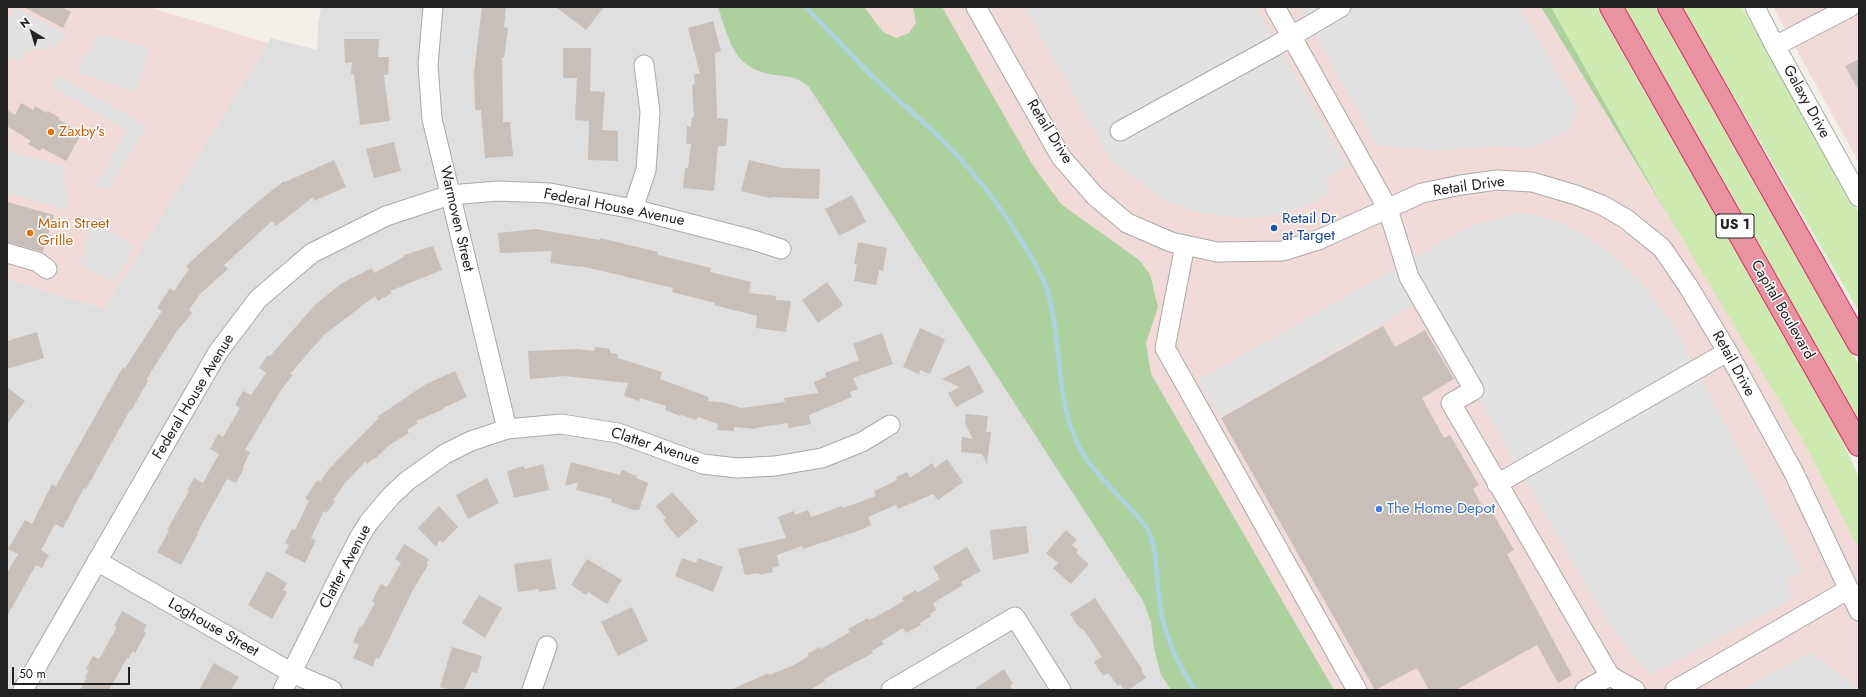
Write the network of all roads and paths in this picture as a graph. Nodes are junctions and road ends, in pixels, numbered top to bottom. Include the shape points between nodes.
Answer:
1 (432, 7) edge
2 (976, 7) edge
3 (1275, 7) edge
4 (1341, 7) edge
5 (1611, 7) edge
6 (1669, 7) edge
7 (1755, 7) edge
8 (1850, 7) edge
9 (1291, 36) junction
10 (1774, 46) junction
11 (644, 65) dead end
12 (1120, 131) dead end
13 (450, 195) junction
14 (1859, 196) edge
15 (633, 209) junction
16 (1388, 209) junction
17 (1185, 245) junction
18 (781, 249) dead end
19 (7, 253) edge
20 (48, 269) dead end
21 (1859, 344) edge
22 (1727, 352) junction
23 (890, 425) dead end
24 (507, 429) junction
25 (1859, 445) edge
26 (1497, 484) junction
27 (97, 561) junction
28 (1849, 589) junction
29 (1859, 611) edge
30 (548, 646) dead end
31 (292, 673) junction
32 (1610, 676) junction
33 (23, 690) edge
34 (283, 690) edge
35 (332, 690) edge
36 (532, 690) edge
37 (891, 690) edge
38 (1061, 690) edge
39 (1357, 690) edge
40 (1585, 690) edge
41 (1635, 690) edge
42 (1675, 690) edge

1 - 13 street, Warmoven Street via 428,65 432,119
2 - 17 street, Retail Drive via 1061,157 1095,196 1127,223 1171,242
3 - 9 street
4 - 9 street
5 - 25 highway, Capital Boulevard / US 1
6 - 21 highway
7 - 10 street, Galaxy Drive
8 - 10 street
9 - 12 street
9 - 16 street
10 - 14 street, Galaxy Drive
11 - 15 street via 650,112 646,170
13 - 15 street, Federal House Avenue via 498,191 550,193
13 - 24 street, Warmoven Street
13 - 27 street, Federal House Avenue via 386,216 312,253 258,300 218,352
15 - 18 street, Federal House Avenue
16 - 17 street, Retail Drive via 1318,240 1283,251 1217,252
16 - 22 street, Retail Drive via 1422,193 1497,180 1532,182 1602,205 1662,248
16 - 26 street via 1410,277 1474,390 1451,403
17 - 39 street via 1165,348
19 - 20 street via 38,262
22 - 26 street
22 - 28 street, Retail Drive via 1794,473
23 - 24 street, Clatter Avenue via 862,442 822,458 775,466 737,468 703,464 618,433 561,424
24 - 31 street, Clatter Avenue via 471,441 445,454 391,496 359,538
26 - 32 street
27 - 31 street, Loghouse Street
27 - 33 street, Federal House Avenue
28 - 29 street, Retail Drive
28 - 42 street
30 - 36 street
31 - 34 street, Clatter Avenue
31 - 35 street, Loghouse Street
32 - 40 street
32 - 41 street
37 - 38 street via 1015,617

